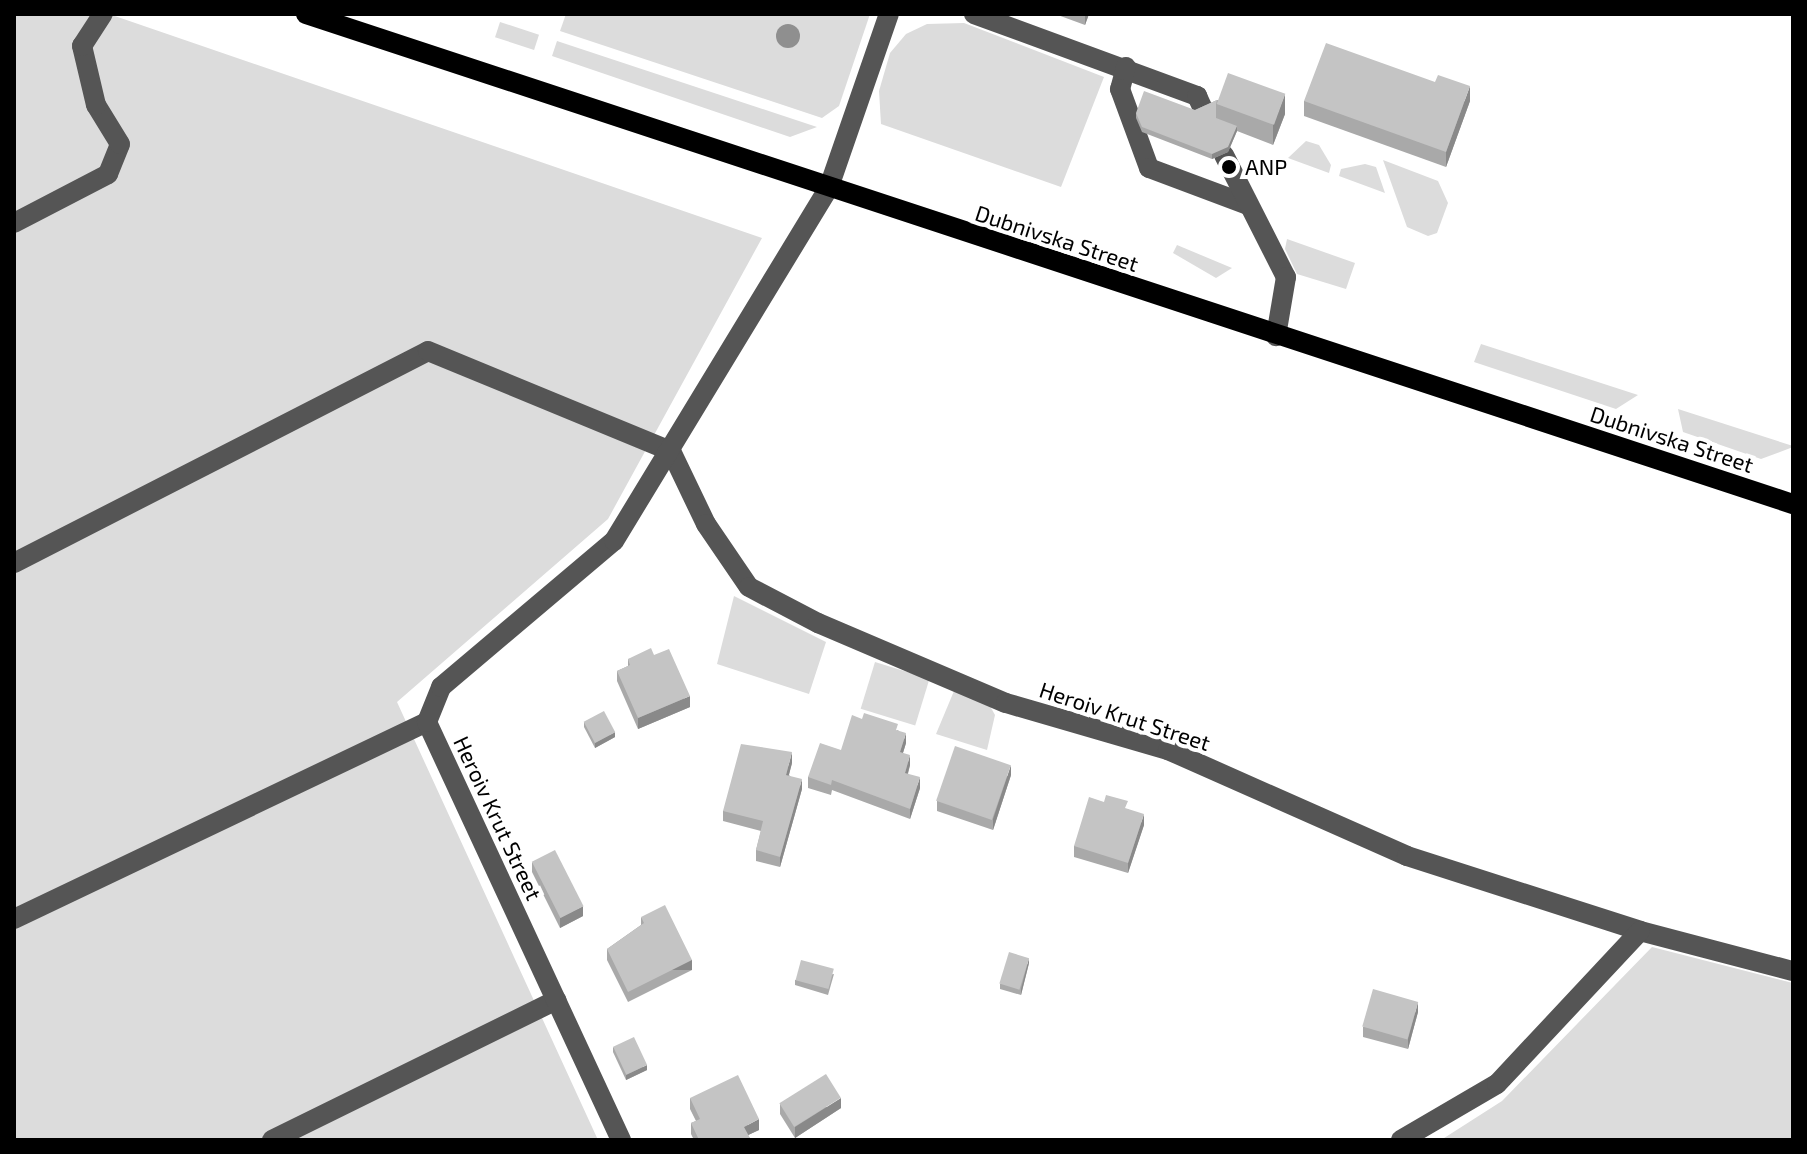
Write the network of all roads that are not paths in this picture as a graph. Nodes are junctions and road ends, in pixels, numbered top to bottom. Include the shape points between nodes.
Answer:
1 (103, 14) edge
2 (306, 14) edge
3 (889, 14) edge
4 (974, 14) edge
5 (1126, 67) junction
6 (1204, 111) edge
7 (1224, 155) edge
8 (829, 187) junction
9 (1248, 205) junction
10 (14, 223) edge
11 (1276, 336) junction
12 (671, 451) junction
13 (1793, 504) edge
14 (14, 563) edge
15 (427, 722) junction
16 (14, 919) edge
17 (1640, 931) junction
18 (1793, 971) edge
19 (556, 1000) junction
20 (272, 1140) edge
21 (621, 1140) edge
22 (1401, 1140) edge

1 - 10 street via 82,46 96,105 120,144 108,174
2 - 8 main road, Dubnivska Street
3 - 8 street, Heroiv Krut Street
4 - 5 street
5 - 6 street via 1197,96
5 - 9 street via 1120,89 1149,168
7 - 9 street
8 - 11 main road, Dubnivska Street
8 - 12 street, Heroiv Krut Street
9 - 11 street via 1286,277
11 - 13 main road, Dubnivska Street
12 - 14 street via 428,351
12 - 15 street, Heroiv Krut Street via 614,541 441,687
12 - 17 street, Heroiv Krut Street via 706,524 749,587 818,623 1006,703 1168,750 1407,856
15 - 16 street
15 - 19 street, Heroiv Krut Street
17 - 18 street, Heroiv Krut Street
17 - 22 street via 1497,1084
19 - 20 street
19 - 21 street, Heroiv Krut Street

